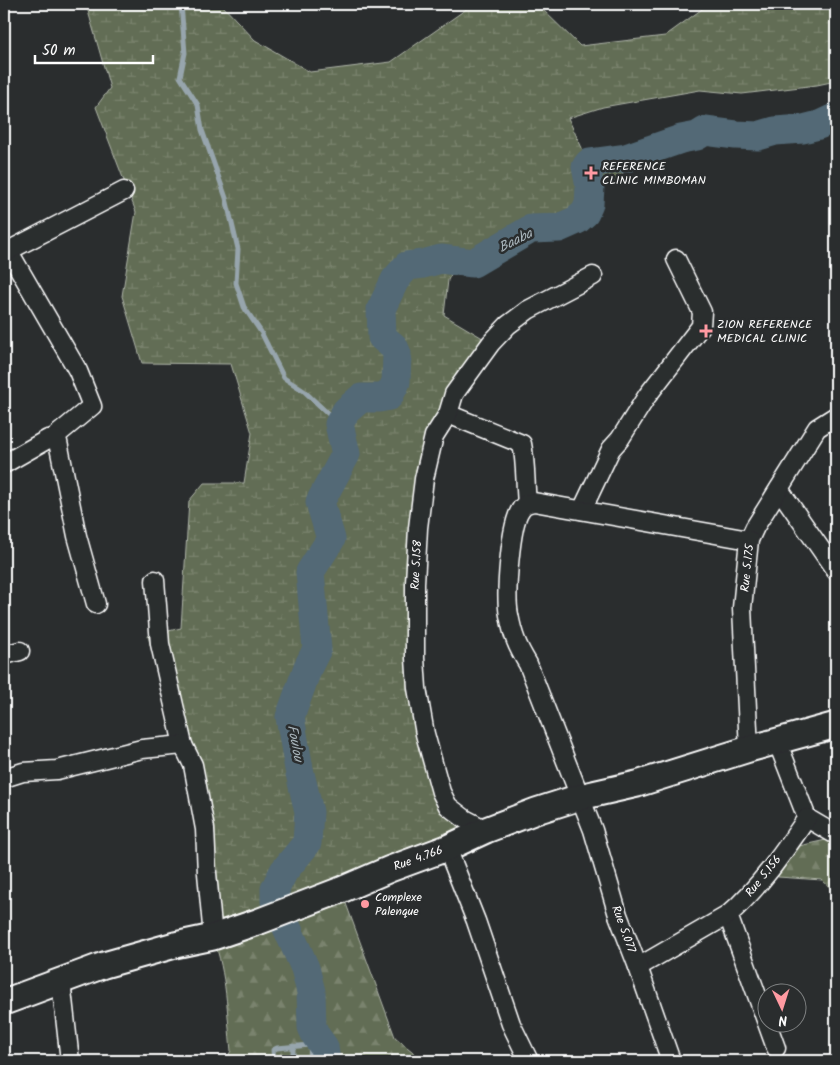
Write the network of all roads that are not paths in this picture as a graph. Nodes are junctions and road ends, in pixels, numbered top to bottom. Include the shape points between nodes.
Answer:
1 (124, 190) dead end
2 (6, 252) edge
3 (676, 259) dead end
4 (593, 276) dead end
5 (448, 414) junction
6 (836, 416) edge
7 (52, 439) junction
8 (4, 464) edge
9 (779, 490) junction
10 (527, 504) junction
11 (582, 510) junction
12 (749, 540) junction
13 (836, 571) edge
14 (155, 580) dead end
15 (96, 604) dead end
16 (836, 725) edge
17 (777, 741) junction
18 (183, 745) junction
19 (749, 748) junction
20 (4, 778) edge
21 (580, 797) junction
22 (807, 818) junction
23 (486, 830) junction
24 (836, 835) edge
25 (447, 848) junction
26 (728, 915) junction
27 (214, 937) junction
28 (638, 966) junction
29 (61, 981) junction
30 (4, 1002) edge
31 (776, 1048) dead end
32 (70, 1061) edge
33 (529, 1061) edge
34 (671, 1061) edge

1 - 2 street
2 - 7 street via 78,371 92,406
3 - 11 street via 702,312 701,326 611,449
4 - 5 street, Rue 5.158 via 528,310 508,325 454,394
5 - 10 street via 522,444
5 - 23 street, Rue 5.158 via 434,436 418,528 415,583 417,688 425,734 441,792 448,806
6 - 9 street, Rue 5.175 via 817,428
7 - 8 street via 48,438
7 - 15 street via 58,442 77,536
9 - 12 street, Rue 5.175
9 - 13 street
10 - 11 street via 534,502
10 - 21 street, Rue 5.077 via 521,508 510,550 508,613 516,644 528,664
11 - 12 street
12 - 19 street, Rue 5.175 via 742,608
14 - 18 street via 160,644
16 - 17 street, Rue 4.766
17 - 19 street, Rue 4.766
17 - 22 street
18 - 20 street via 142,749 57,770 23,772
18 - 27 street via 193,765 205,829
19 - 21 street, Rue 4.766 via 637,784
21 - 23 street, Rue 4.766
21 - 28 street, Rue 5.077
22 - 24 street
22 - 26 street, Rue 5.156 via 776,863
23 - 25 street, Rue 4.766
25 - 27 street, Rue 4.766
25 - 33 street via 511,1024
26 - 28 street, Rue 5.156
26 - 31 street
27 - 29 street, Rue 4.766 via 104,965
28 - 34 street, Rue 5.077
29 - 30 street, Rue 4.766
29 - 32 street

